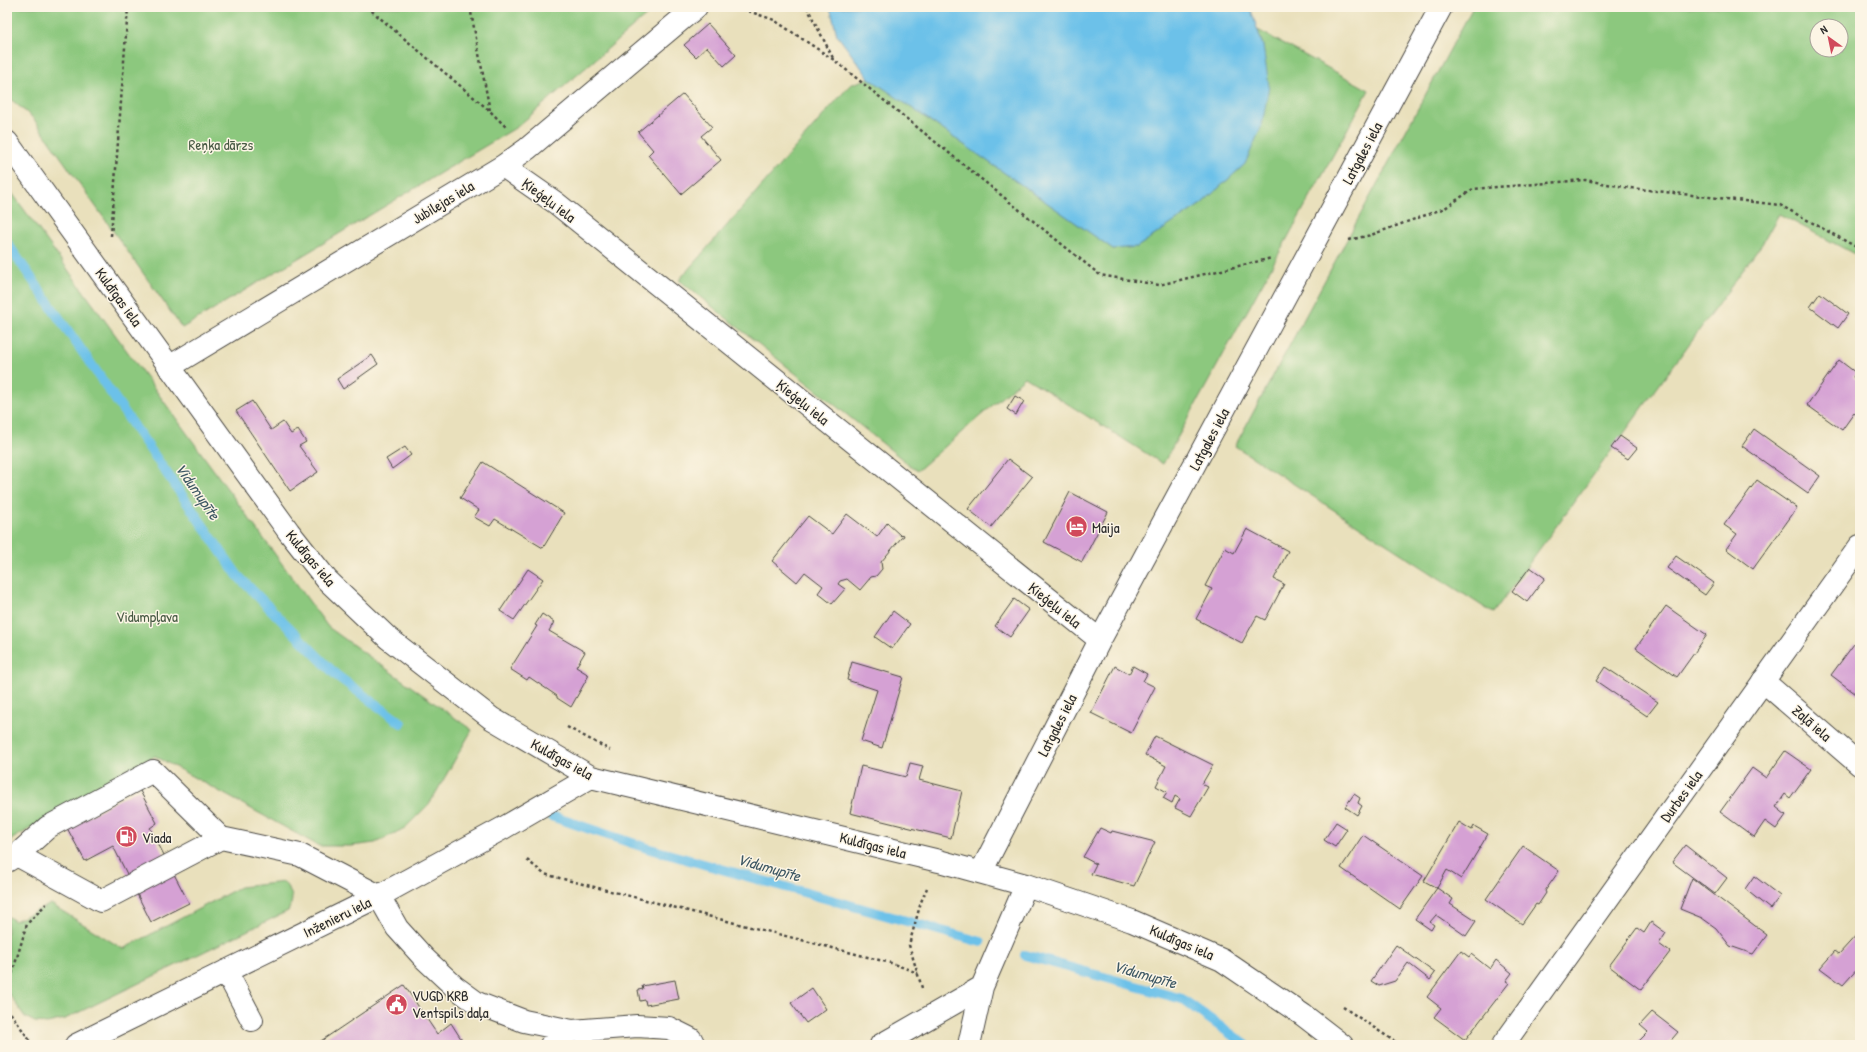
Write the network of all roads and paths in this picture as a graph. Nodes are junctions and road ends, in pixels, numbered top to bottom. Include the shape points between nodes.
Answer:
1 (128, 7) edge
2 (367, 7) edge
3 (470, 7) edge
4 (696, 7) edge
5 (737, 7) edge
6 (807, 7) edge
7 (1441, 7) edge
8 (834, 60) junction
9 (490, 112) junction
10 (7, 142) edge
11 (527, 149) junction
12 (503, 166) junction
13 (111, 237) dead end
14 (1310, 249) junction
15 (1860, 250) edge
16 (169, 367) junction
17 (1860, 546) edge
18 (1100, 640) junction
19 (1764, 681) junction
20 (562, 724) dead end
21 (617, 754) dead end
22 (1860, 766) edge
23 (591, 777) junction
24 (221, 838) junction
25 (12, 858) edge
26 (526, 860) dead end
27 (981, 872) junction
28 (67, 883) junction
29 (1026, 885) junction
30 (379, 896) junction
31 (921, 902) dead end
32 (226, 971) junction
33 (918, 973) junction
34 (982, 987) junction
35 (7, 991) edge
36 (1341, 1006) dead end
37 (7, 1008) edge
38 (931, 1017) junction
39 (252, 1020) dead end
40 (572, 1031) junction
41 (33, 1045) edge
42 (76, 1045) edge
43 (551, 1045) edge
44 (694, 1045) edge
45 (881, 1045) edge
46 (969, 1045) edge
47 (1342, 1045) edge
48 (1400, 1045) edge
49 (1503, 1045) edge

1 - 13 path
2 - 9 path
3 - 9 path
4 - 11 street, Jubilejas iela
5 - 8 path via 774,20
6 - 8 path
7 - 14 street, Latgales iela
8 - 14 path via 1100,275 1159,285
9 - 11 path
10 - 16 street, Kuldīgas iela
11 - 12 street, Jubilejas iela
12 - 16 street, Jubilejas iela
12 - 18 street, Ķieģeļu iela via 556,203
14 - 15 path via 1372,235 1445,208 1473,189 1585,180 1780,206
14 - 18 street, Latgales iela
16 - 23 street, Kuldīgas iela via 327,580 388,638 491,718
17 - 19 street, Durbes iela
18 - 27 street, Latgales iela
19 - 22 street, Zaļā iela
19 - 49 street, Durbes iela
20 - 21 path
23 - 27 street, Kuldīgas iela
23 - 30 street, Inženieru iela
24 - 25 street via 153,771 48,827
24 - 28 street via 101,901
24 - 30 street via 300,855
25 - 28 street
26 - 33 path via 544,874 892,963
27 - 29 street, Kuldīgas iela
28 - 35 path via 27,924
29 - 34 street
29 - 47 street, Kuldīgas iela via 1132,921 1222,960
30 - 32 street, Inženieru iela
30 - 40 street via 397,928 425,959 477,1003 524,1021
31 - 33 path via 909,945
32 - 39 street
32 - 42 street, Inženieru iela
33 - 38 path
34 - 38 street
34 - 46 street
36 - 48 path
37 - 41 path
38 - 45 street
40 - 43 street
40 - 44 street via 637,1026 669,1028 691,1039

